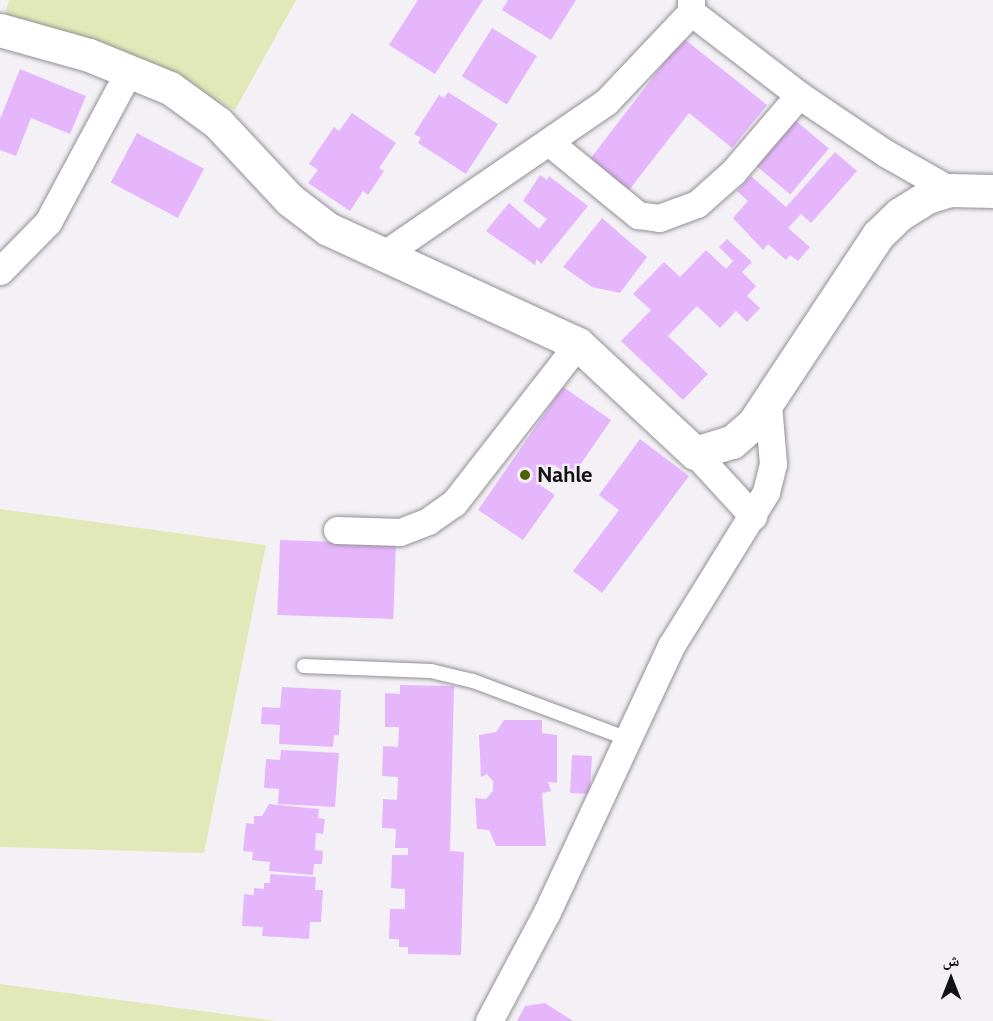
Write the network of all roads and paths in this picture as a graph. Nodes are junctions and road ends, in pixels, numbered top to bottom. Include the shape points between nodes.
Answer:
1 (691, 6) edge
2 (0, 30) edge
3 (129, 71) junction
4 (799, 95) junction
5 (550, 143) junction
6 (950, 190) junction
7 (993, 191) edge
8 (386, 253) junction
9 (0, 271) edge
10 (578, 344) junction
11 (768, 404) junction
12 (695, 453) junction
13 (753, 516) junction
14 (337, 531) dead end
15 (304, 666) dead end
16 (628, 739) junction
17 (489, 1021) edge

1 - 4 street
1 - 5 street via 606,102
2 - 3 street
3 - 8 street via 170,88 203,111 290,200 328,229
3 - 9 street via 48,222
4 - 5 street via 733,172 697,204 660,218 638,215
4 - 6 street via 885,153
5 - 8 street
6 - 7 street
6 - 11 street via 927,197 900,214 878,235
8 - 10 street
10 - 12 street
10 - 14 street via 454,503 428,521 400,532
11 - 12 street via 732,442
11 - 13 street via 774,464 766,492
12 - 13 street
13 - 16 street via 671,646
15 - 16 lane via 431,671 473,681
16 - 17 street via 546,914

